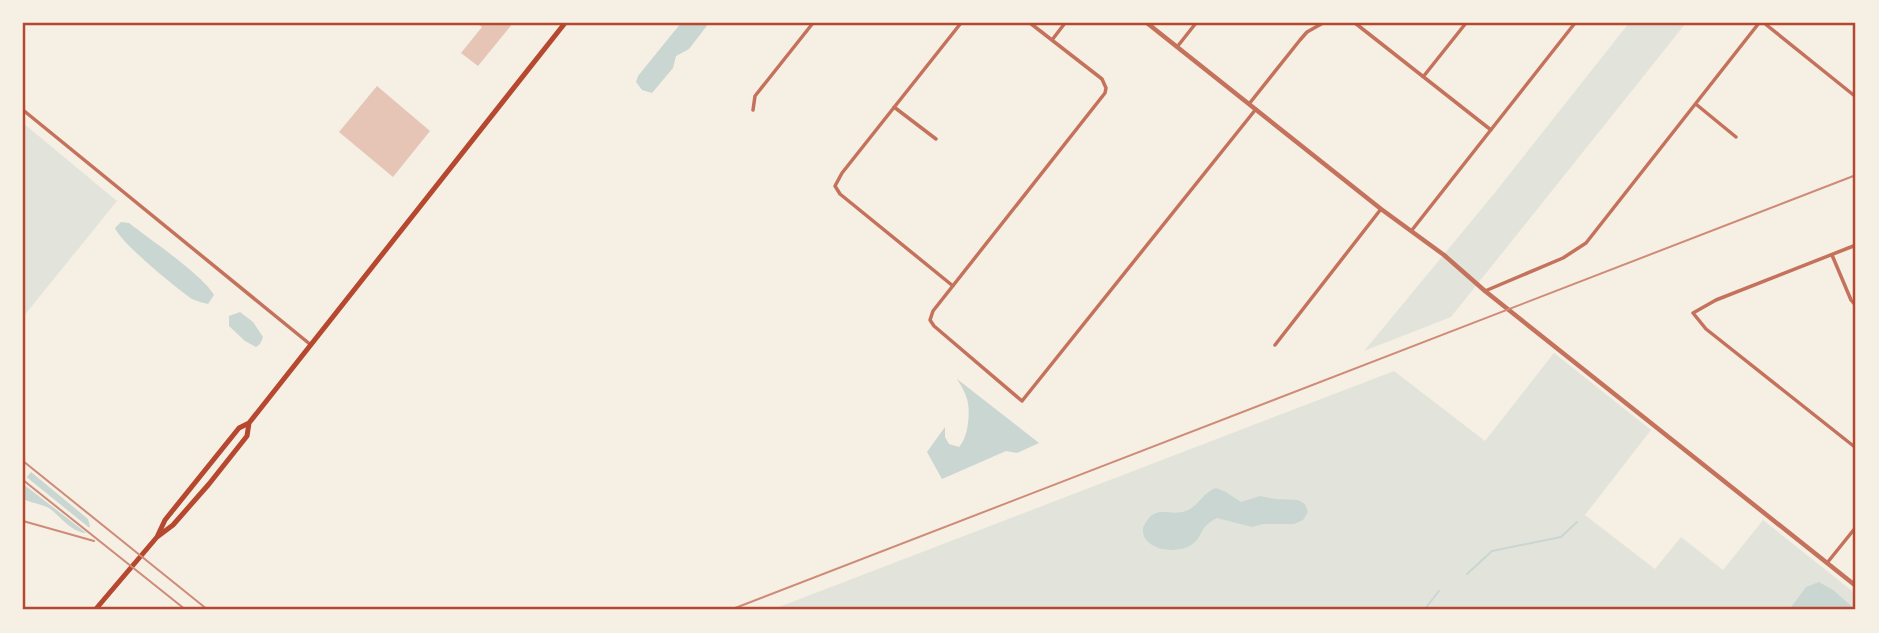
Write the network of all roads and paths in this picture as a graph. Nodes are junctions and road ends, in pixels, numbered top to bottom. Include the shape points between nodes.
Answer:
1 (566, 23) edge
2 (813, 23) edge
3 (961, 23) edge
4 (1030, 23) edge
5 (1065, 23) edge
6 (1147, 23) edge
7 (1196, 23) edge
8 (1323, 23) edge
9 (1355, 23) edge
10 (1466, 23) edge
11 (1575, 23) edge
12 (1762, 23) edge
13 (1052, 40) junction
14 (1177, 47) junction
15 (1423, 77) junction
16 (1856, 97) edge
17 (1249, 104) junction
18 (1696, 104) junction
19 (894, 107) junction
20 (1256, 109) junction
21 (23, 110) edge
22 (753, 110) dead end
23 (1491, 130) junction
24 (1736, 137) dead end
25 (936, 139) dead end
26 (1381, 209) junction
27 (1412, 230) junction
28 (1856, 245) edge
29 (1832, 255) junction
30 (953, 286) junction
31 (1485, 291) junction
32 (1856, 306) edge
33 (311, 345) junction
34 (1275, 345) dead end
35 (249, 423) junction
36 (1856, 448) edge
37 (1856, 527) edge
38 (157, 537) junction
39 (1827, 563) junction
40 (1856, 586) edge
41 (95, 610) edge

1 - 33 main road
2 - 22 street via 755,96
3 - 19 street
4 - 13 street
5 - 13 street
6 - 14 street
7 - 14 street
8 - 17 street via 1307,32
9 - 15 street
10 - 15 street
11 - 23 street
12 - 16 street
12 - 18 street
13 - 30 street via 1101,79 1106,88 1102,98
14 - 17 street
15 - 23 street
17 - 20 street
18 - 24 street
18 - 31 street via 1586,243 1563,258
19 - 25 street
19 - 30 street via 835,186
20 - 26 street
20 - 30 street via 1022,401 932,323 933,311
21 - 33 street
23 - 27 street
26 - 27 street
26 - 34 street
27 - 31 street
28 - 29 street
29 - 32 street
29 - 36 street via 1693,313 1706,329
31 - 39 street
33 - 35 main road
35 - 38 main road via 239,428 184,496
35 - 38 main road via 247,436 209,484 173,526
37 - 39 street
38 - 41 main road
39 - 40 street

